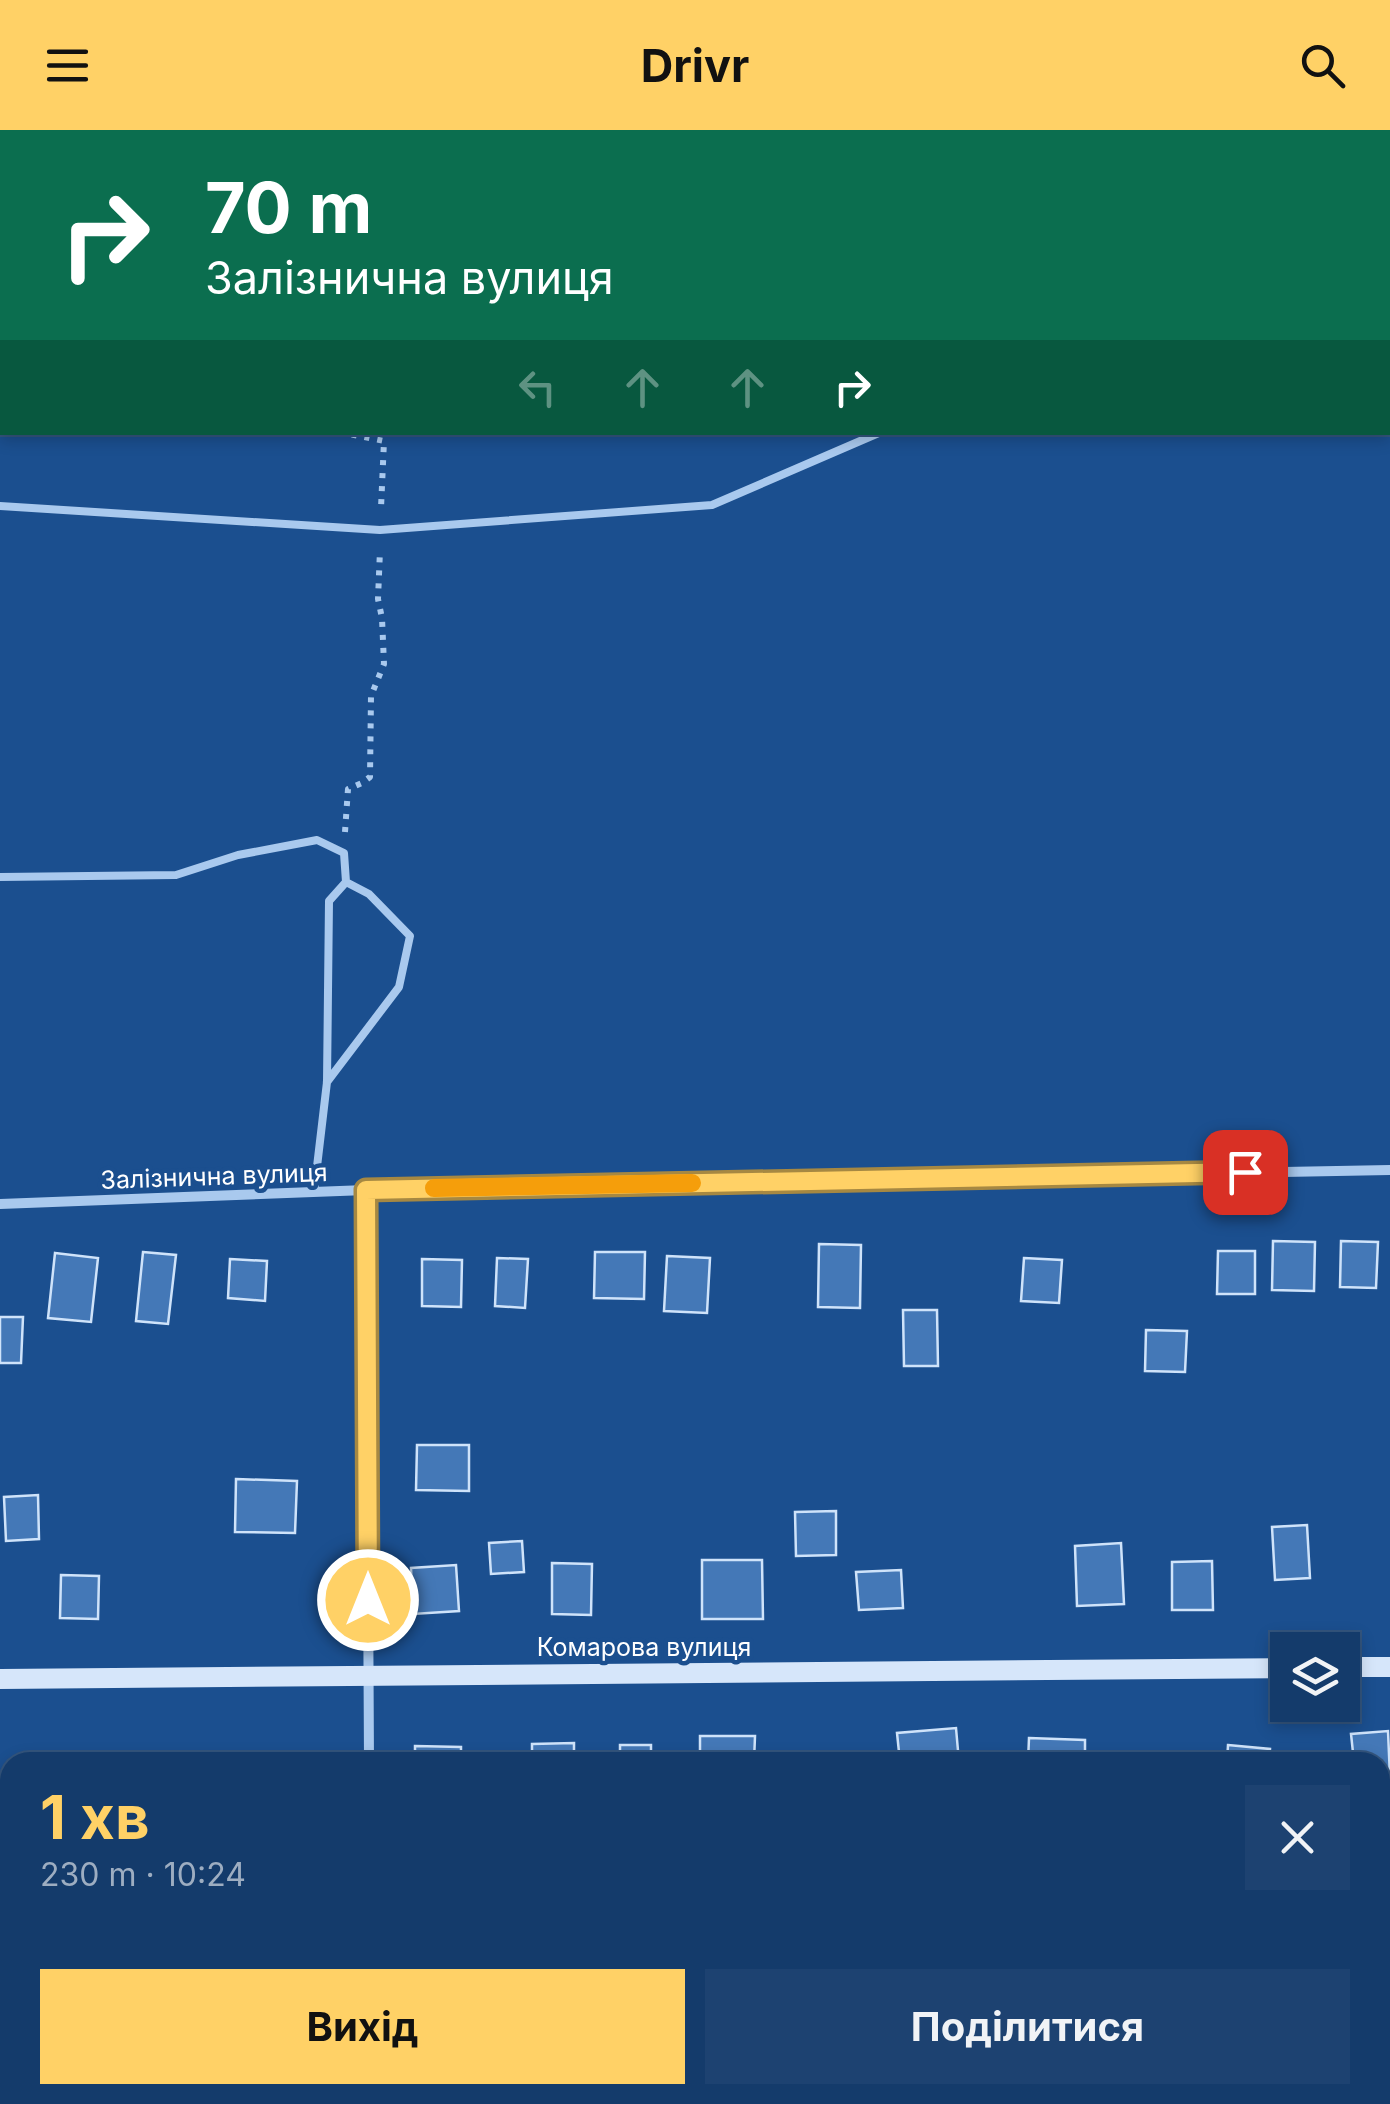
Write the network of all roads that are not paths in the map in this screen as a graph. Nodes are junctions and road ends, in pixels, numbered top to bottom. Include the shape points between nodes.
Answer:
1 (874, 435) edge
2 (0, 506) edge
3 (0, 876) edge
4 (346, 882) junction
5 (327, 1082) junction
6 (1390, 1170) edge
7 (366, 1190) junction
8 (314, 1192) junction
9 (0, 1204) edge
10 (1360, 1667) edge
11 (1390, 1667) edge
12 (1270, 1668) edge
13 (368, 1674) junction
14 (0, 1679) edge
15 (369, 1752) edge

1 - 2 lane via 712,505 380,530
3 - 4 lane via 176,874 317,840 344,853
4 - 5 lane via 329,901
4 - 5 lane via 369,894 410,936 399,987
5 - 8 lane
6 - 7 street, Залізнична вулиця
7 - 8 street, Залізнична вулиця
7 - 13 street
8 - 9 street, Залізнична вулиця
10 - 11 main road
12 - 13 main road, Комарова вулиця
13 - 14 main road, Комарова вулиця
13 - 15 street

